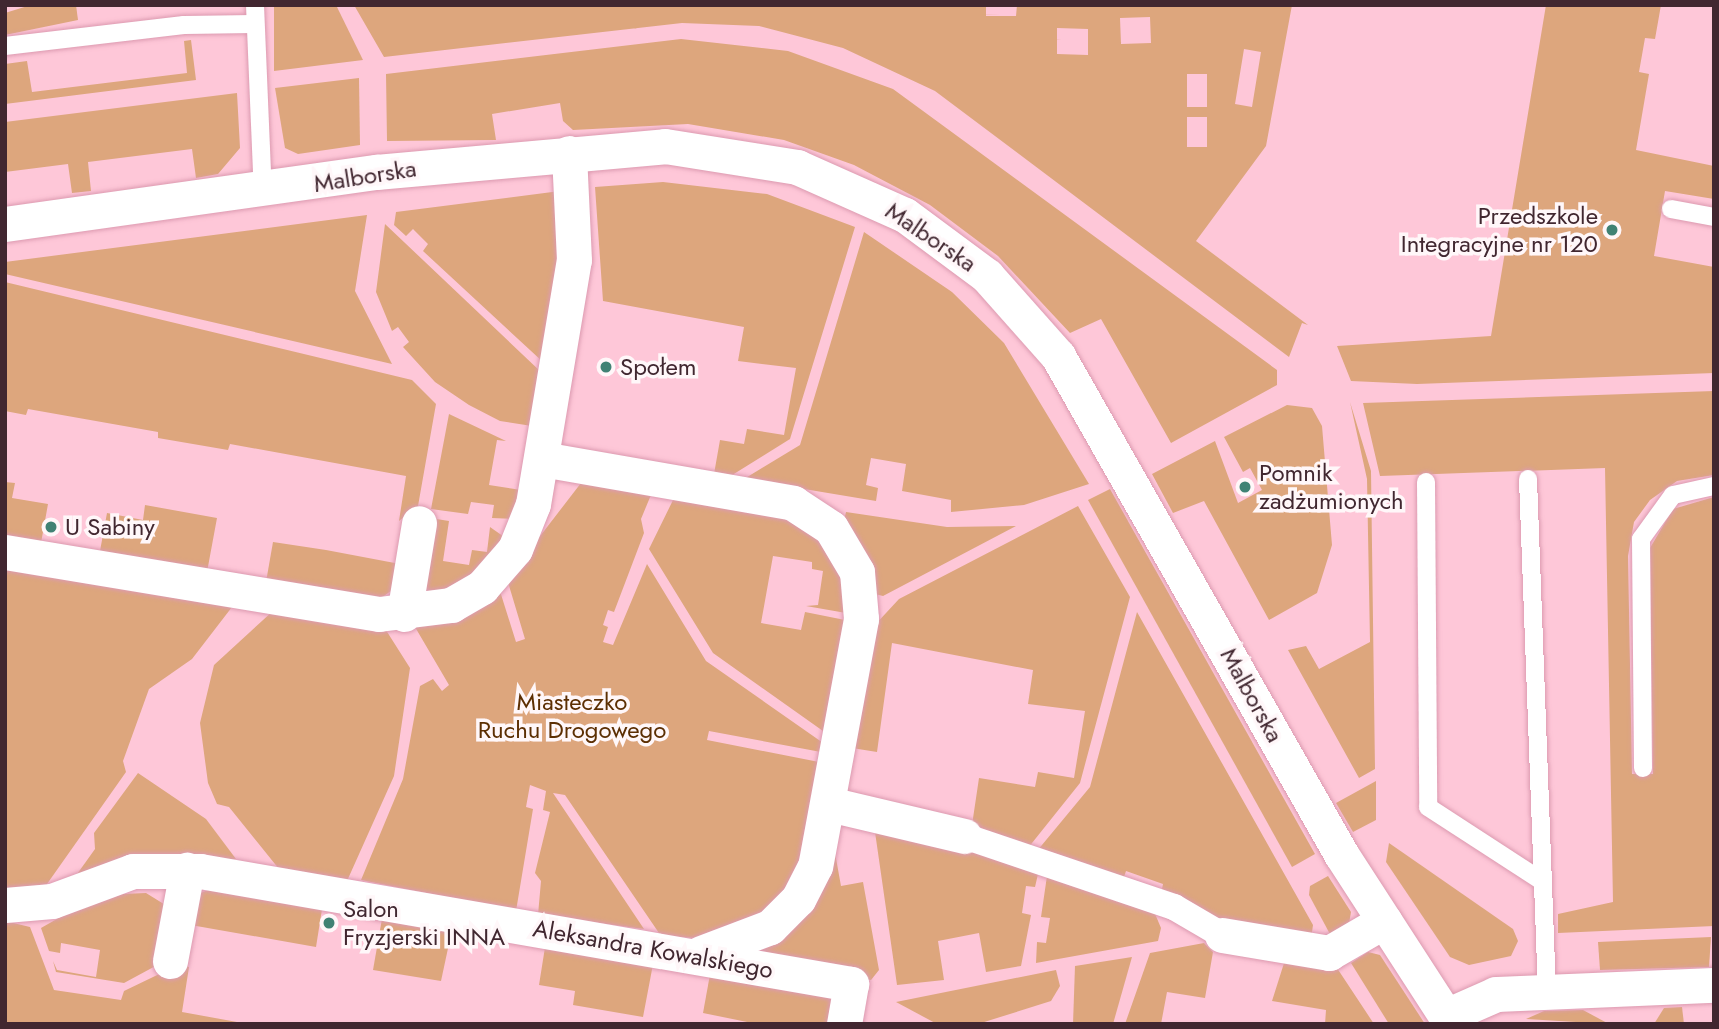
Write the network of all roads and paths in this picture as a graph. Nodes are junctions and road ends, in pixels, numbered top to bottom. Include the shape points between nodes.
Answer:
1 (255, 5) edge
2 (254, 24) junction
3 (5, 46) edge
4 (569, 153) junction
5 (263, 192) junction
6 (1671, 209) dead end
7 (1714, 216) edge
8 (5, 224) edge
9 (542, 459) junction
10 (1528, 479) dead end
11 (1426, 482) dead end
12 (1714, 486) edge
13 (419, 523) dead end
14 (5, 552) edge
15 (404, 614) junction
16 (1643, 768) dead end
17 (828, 804) junction
18 (964, 836) joint
19 (187, 870) junction
20 (1542, 881) junction
21 (5, 905) edge
22 (1384, 921) junction
23 (1222, 935) joint
24 (691, 954) junction
25 (170, 961) dead end
26 (1714, 985) edge
27 (1547, 992) junction
28 (1448, 1020) edge
29 (844, 1024) edge

1 - 2 lane
2 - 3 lane via 162,27
2 - 5 lane
4 - 5 street, Malborska via 364,173
4 - 9 street via 574,260
4 - 22 street, Malborska via 699,148 806,170 905,215 987,276 1041,333 1072,377
5 - 8 street, Malborska
6 - 7 lane
9 - 15 street via 526,528 499,571 451,605
9 - 17 street via 785,500 817,514 839,537 857,572 862,613
10 - 20 lane
11 - 20 lane via 1428,807
12 - 16 lane via 1673,495 1641,539
13 - 15 street
14 - 15 street
17 - 18 street
17 - 24 street via 815,866 790,909 744,941
18 - 23 street via 1174,907
19 - 21 street, Aleksandra Kowalskiego via 132,871 53,901
19 - 24 street, Aleksandra Kowalskiego
19 - 25 street
20 - 27 lane
22 - 23 street via 1329,953
22 - 28 street, Malborska
24 - 29 street, Aleksandra Kowalskiego via 850,985
26 - 27 street
27 - 28 street via 1481,997

